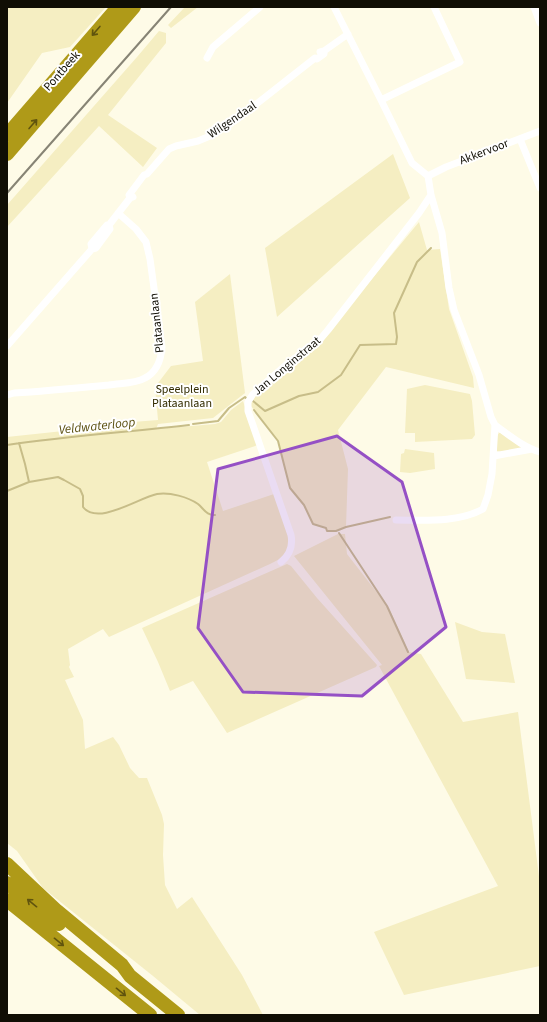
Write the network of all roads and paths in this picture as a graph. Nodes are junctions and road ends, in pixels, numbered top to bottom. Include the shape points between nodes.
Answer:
1 (118, 7) edge
2 (134, 7) edge
3 (260, 7) edge
4 (334, 7) edge
5 (434, 7) edge
6 (534, 7) edge
7 (540, 23) edge
8 (348, 34) junction
9 (207, 58) dead end
10 (381, 100) junction
11 (540, 131) edge
12 (7, 135) edge
13 (520, 139) junction
14 (7, 154) edge
15 (428, 176) junction
16 (540, 188) edge
17 (431, 195) junction
18 (118, 214) junction
19 (7, 346) edge
20 (9, 393) edge
21 (495, 425) junction
22 (532, 449) junction
23 (540, 452) edge
24 (494, 456) junction
25 (396, 520) dead end
26 (281, 562) dead end
27 (7, 864) edge
28 (7, 883) edge
29 (7, 900) edge
30 (130, 976) junction
31 (150, 1015) edge
32 (178, 1015) edge

1 -> 12 highway, Pontbeek
14 -> 2 highway
3 - 9 street via 213,48
4 - 8 street
5 - 10 street via 460,62
6 - 7 street
8 - 10 street
8 - 18 street, Wilgendaal via 236,120 210,136 169,149 147,174 134,197 130,198
10 - 15 street via 412,163
11 - 13 street, Akkervoor
13 - 15 street, Akkervoor via 446,166
13 - 16 street
15 - 17 street
17 - 21 street via 442,233 454,310
17 - 26 street, Jan Longinstraat via 317,343 288,363 252,394 248,402 248,411 291,535 290,551
18 - 19 street, Wilgendaal via 91,244 92,249
18 - 20 street, Plataanlaan via 136,229 146,242 162,347 157,366 147,377 134,382
21 - 22 street
21 - 24 street
22 - 23 street
22 - 24 street
24 - 25 street via 488,495 483,509 476,513 441,520
27 - 30 highway via 57,911 122,965
30 -> 28 highway via 118,971
29 -> 31 highway
30 - 32 highway

